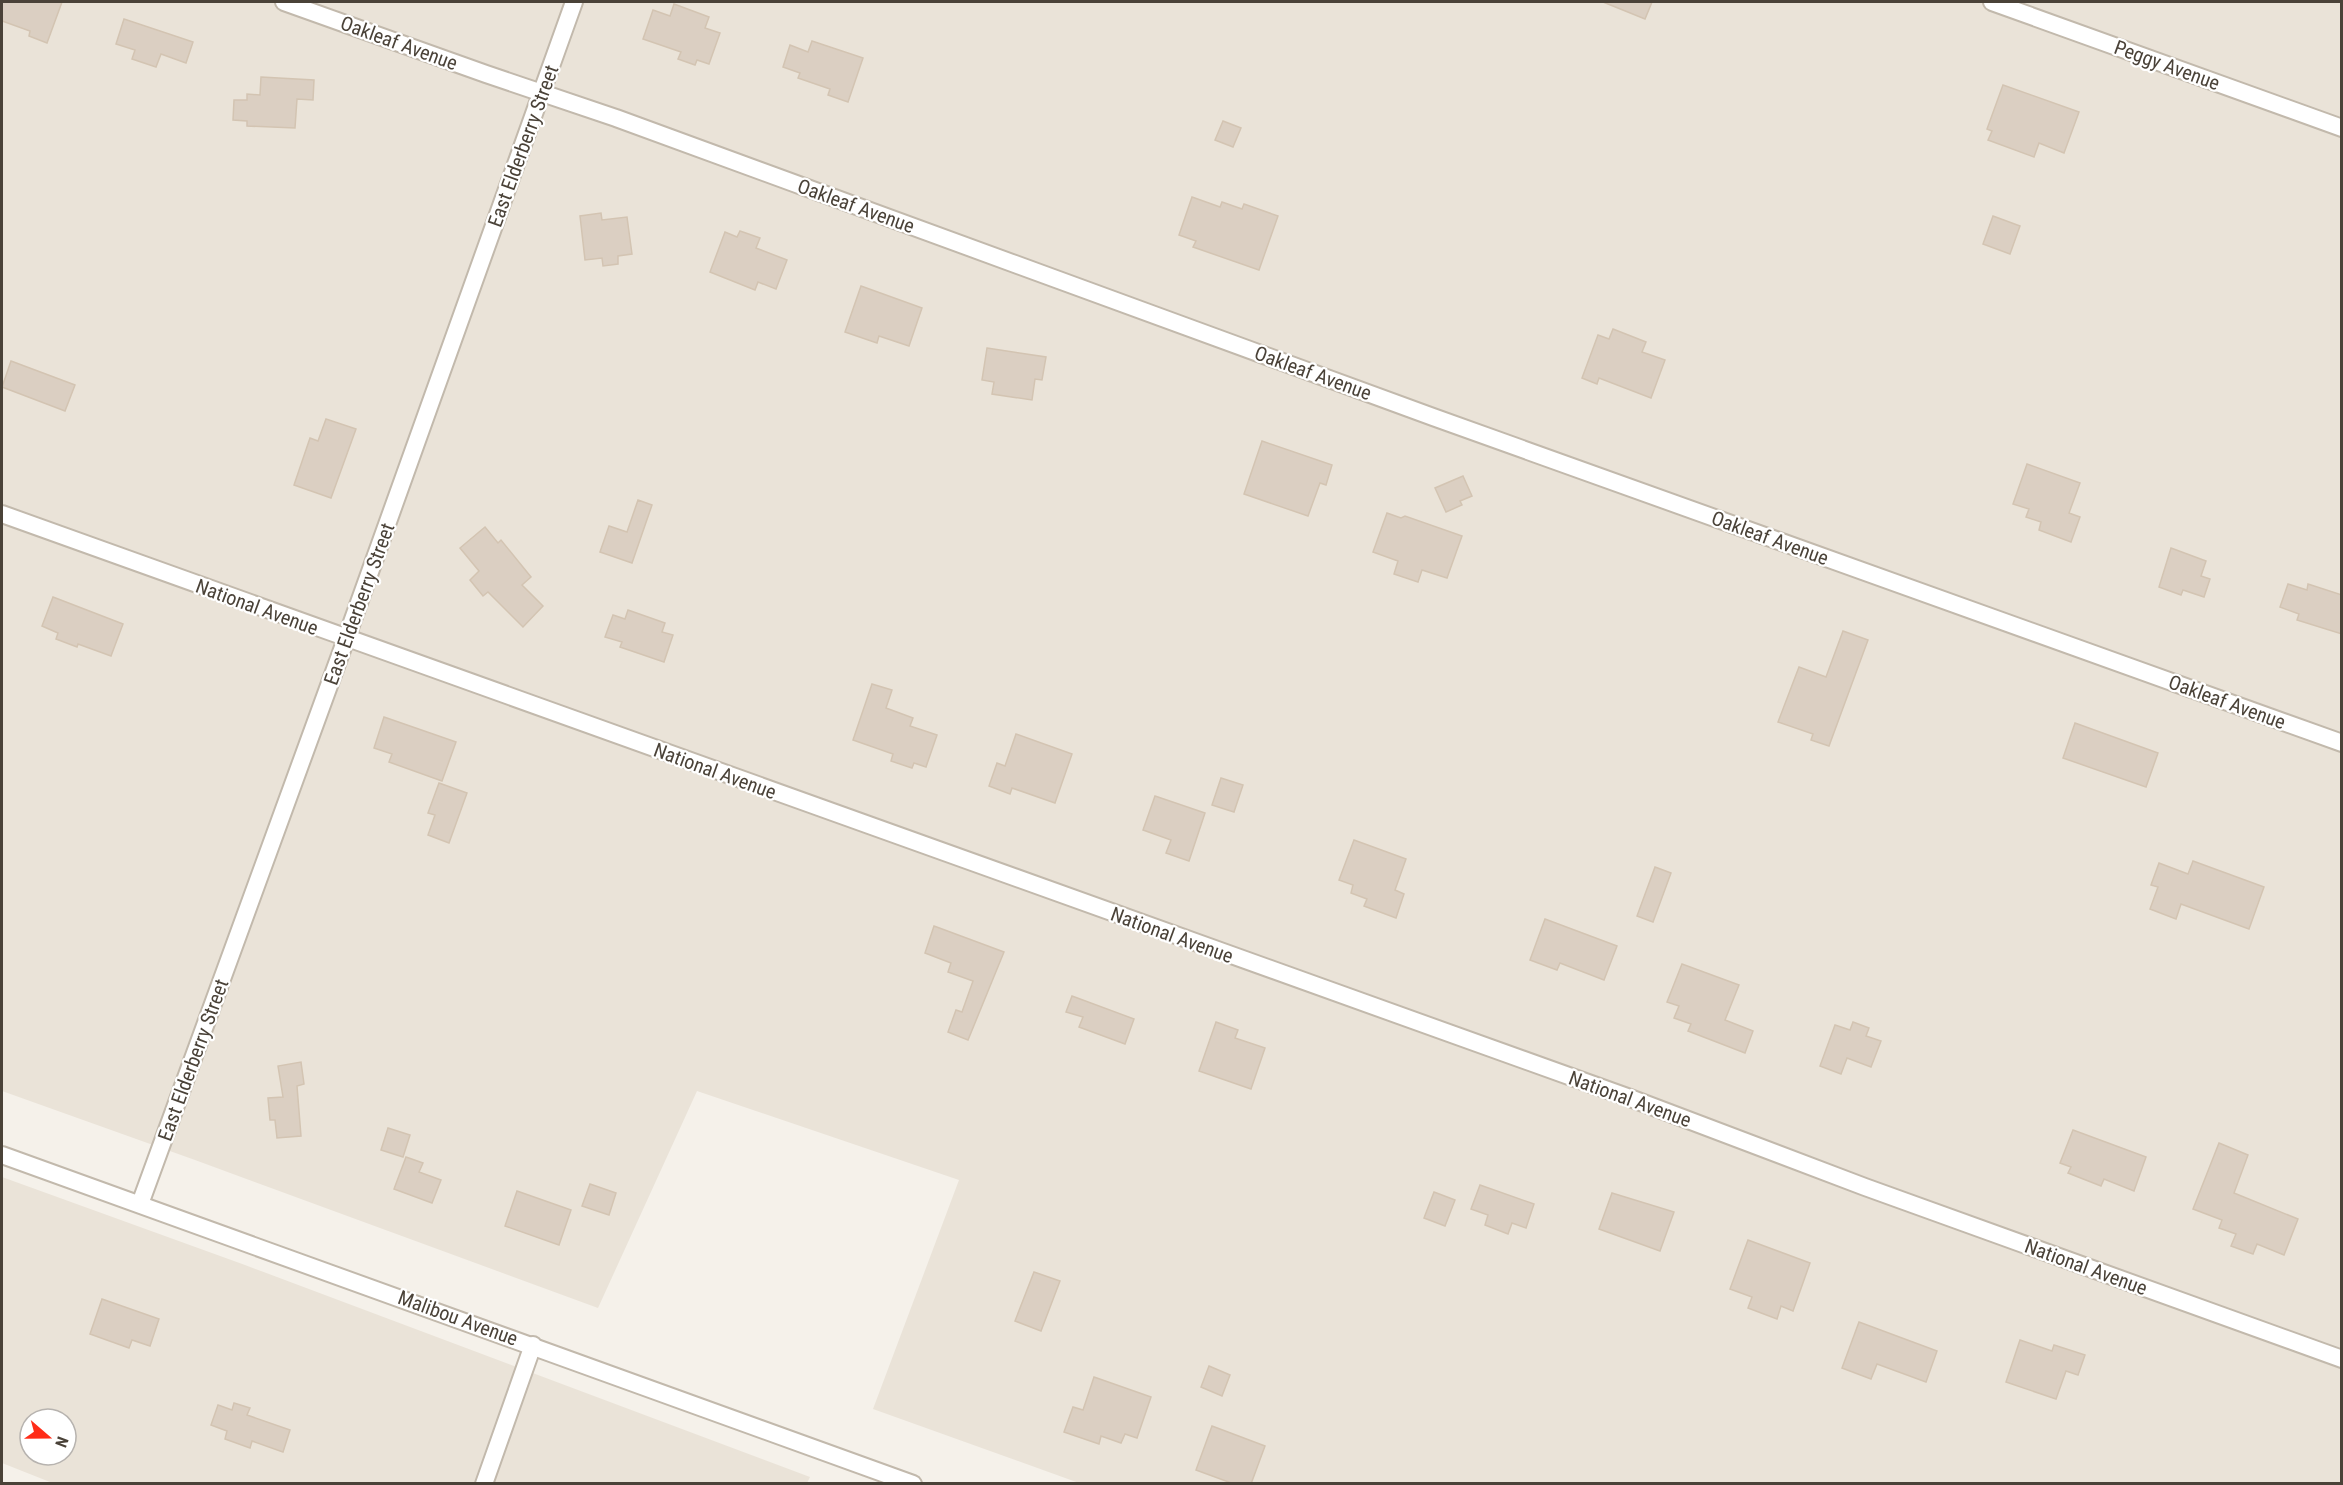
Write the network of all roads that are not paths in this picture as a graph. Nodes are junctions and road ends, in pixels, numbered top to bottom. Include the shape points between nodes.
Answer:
1 (284, 2) edge
2 (574, 2) edge
3 (1992, 2) edge
4 (542, 93) junction
5 (2342, 128) edge
6 (2, 514) edge
7 (346, 639) junction
8 (2342, 743) edge
9 (2, 1155) edge
10 (140, 1204) junction
11 (534, 1345) junction
12 (2342, 1359) edge
13 (484, 1484) edge
14 (913, 1484) edge

1 - 4 street, Oakleaf Avenue
2 - 4 street, East Elderberry Street
3 - 5 street, Peggy Avenue
4 - 7 street, East Elderberry Street
4 - 8 street, Oakleaf Avenue
6 - 7 street, National Avenue
7 - 10 street, East Elderberry Street
7 - 12 street, National Avenue via 1630,1098
9 - 10 street, Malibou Avenue
10 - 11 street, Malibou Avenue
11 - 13 street
11 - 14 street, Malibou Avenue

